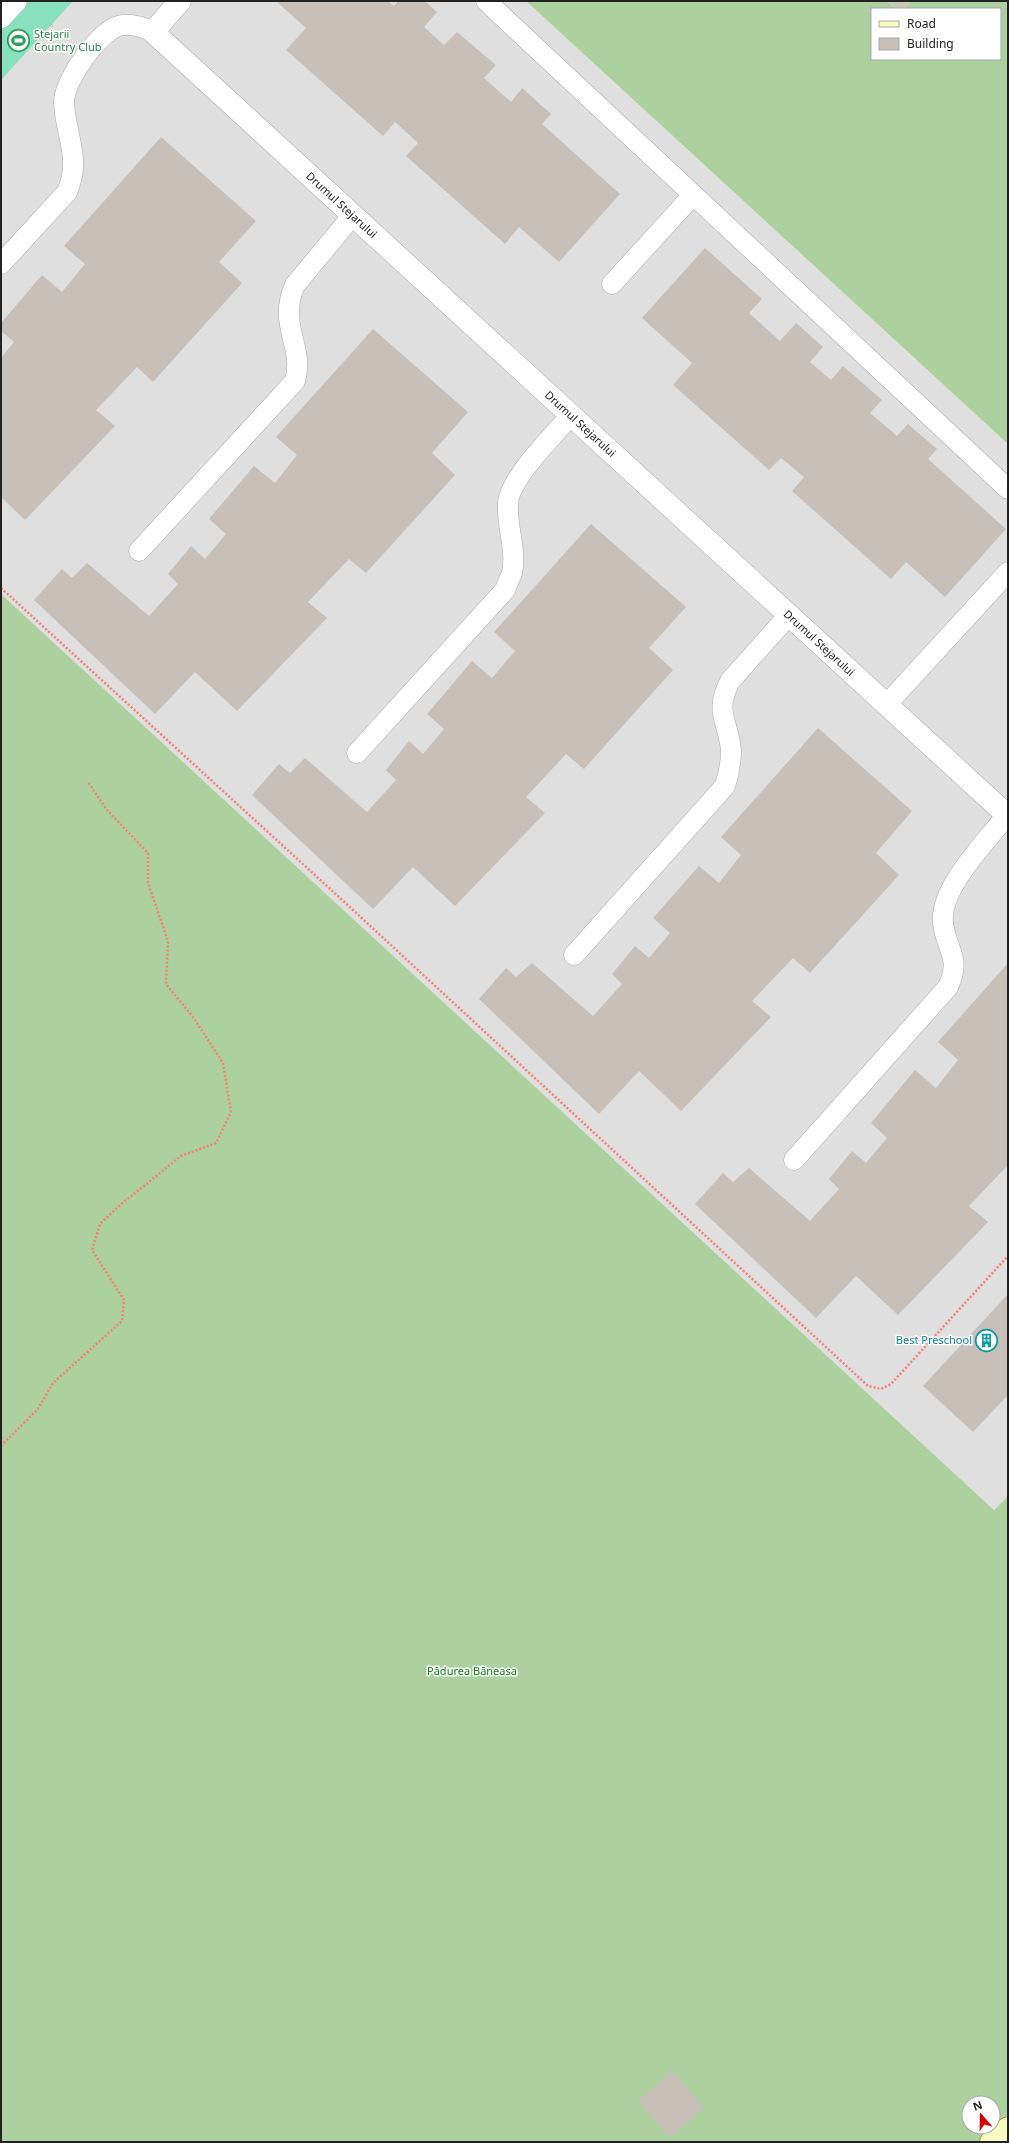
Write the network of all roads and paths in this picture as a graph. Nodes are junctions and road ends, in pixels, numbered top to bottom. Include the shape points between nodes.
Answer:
1 (16, 1) edge
2 (180, 1) edge
3 (486, 1) edge
4 (1, 17) edge
5 (153, 32) junction
6 (693, 195) junction
7 (353, 215) junction
8 (1, 264) edge
9 (612, 284) dead end
10 (571, 415) junction
11 (1008, 489) edge
12 (139, 551) dead end
13 (1008, 572) edge
14 (1, 588) edge
15 (789, 615) junction
16 (887, 704) junction
17 (357, 753) dead end
18 (88, 782) dead end
19 (1008, 815) edge
20 (574, 955) dead end
21 (794, 1160) dead end
22 (1008, 1256) edge
23 (1, 1446) edge
24 (1008, 2128) edge
25 (991, 2142) edge

1 - 4 street
2 - 5 street
3 - 6 lane
5 - 7 street, Drumul Stejarului
5 - 8 lane via 139,26 122,25 108,31 74,71 64,101 74,155 71,182 67,192
6 - 9 lane
6 - 11 lane
7 - 10 street, Drumul Stejarului
7 - 12 lane via 295,285 289,298 289,321 298,360 295,381
10 - 15 street, Drumul Stejarului
10 - 17 lane via 523,472 508,500 513,557 512,573 505,590
13 - 16 lane
14 - 22 path via 868,1386 881,1389 891,1384
15 - 16 street, Drumul Stejarului
15 - 20 lane via 724,691 722,717 731,762 725,786
16 - 19 street, Drumul Stejarului
18 - 23 path via 107,810 148,853 148,883 168,941 166,984 193,1017 223,1063 231,1112 216,1143 181,1156 100,1224 92,1250 124,1300 122,1321 53,1383 38,1409
19 - 21 lane via 954,883 947,896 943,923 954,963 954,974 948,987
24 - 25 street

